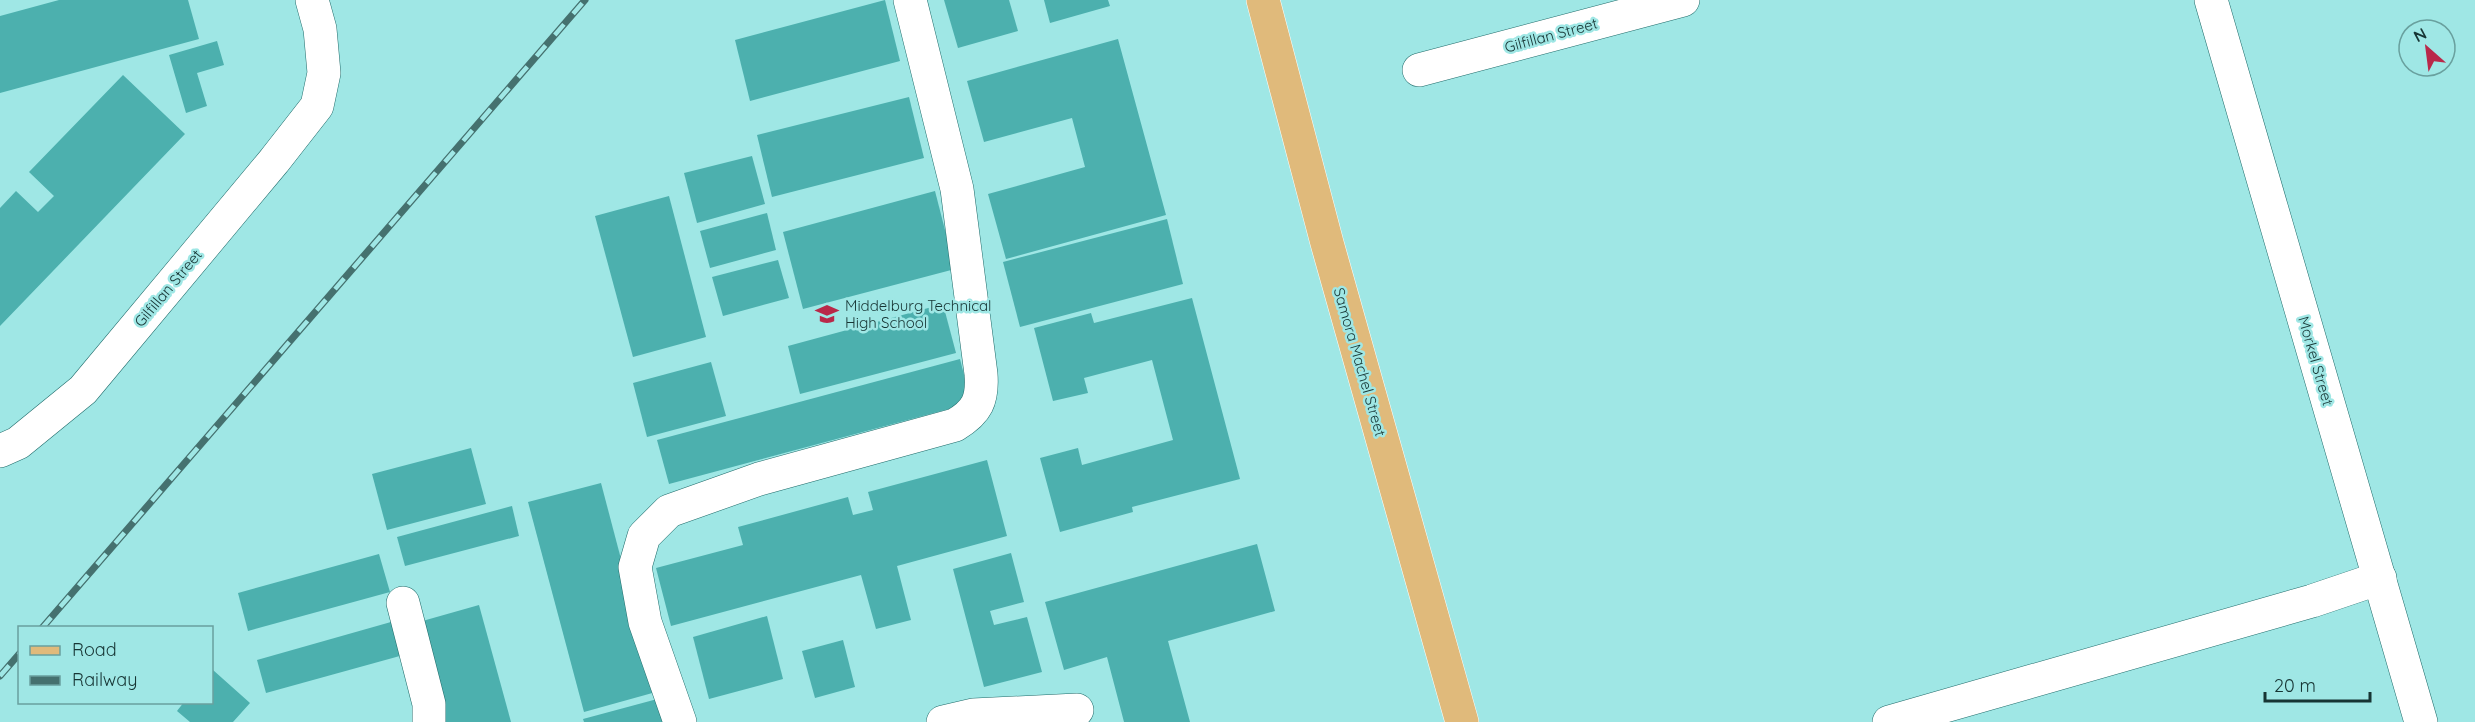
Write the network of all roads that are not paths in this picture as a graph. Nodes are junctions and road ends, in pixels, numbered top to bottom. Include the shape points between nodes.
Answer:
1 (312, 0) edge
2 (910, 0) edge
3 (1263, 0) edge
4 (1683, 0) edge
5 (2211, 0) edge
6 (1419, 70) dead end
7 (0, 451) edge
8 (2380, 578) junction
9 (403, 603) dead end
10 (1077, 710) dead end
11 (964, 720) edge
12 (429, 722) edge
13 (680, 722) edge
14 (1462, 722) edge
15 (1888, 722) edge
16 (2421, 722) edge

1 - 7 street, Gilfillan Street via 320,29 324,73 317,106 83,390 18,444
2 - 13 street via 957,189 981,374 978,403 970,416 955,425 759,479 669,511 644,536 635,567 645,622
3 - 14 main road, Samora Machel Street
4 - 6 street, Gilfillan Street
5 - 8 street, Morkel Street
8 - 15 street
8 - 16 street, Morkel Street
9 - 12 street via 429,704
10 - 11 street

